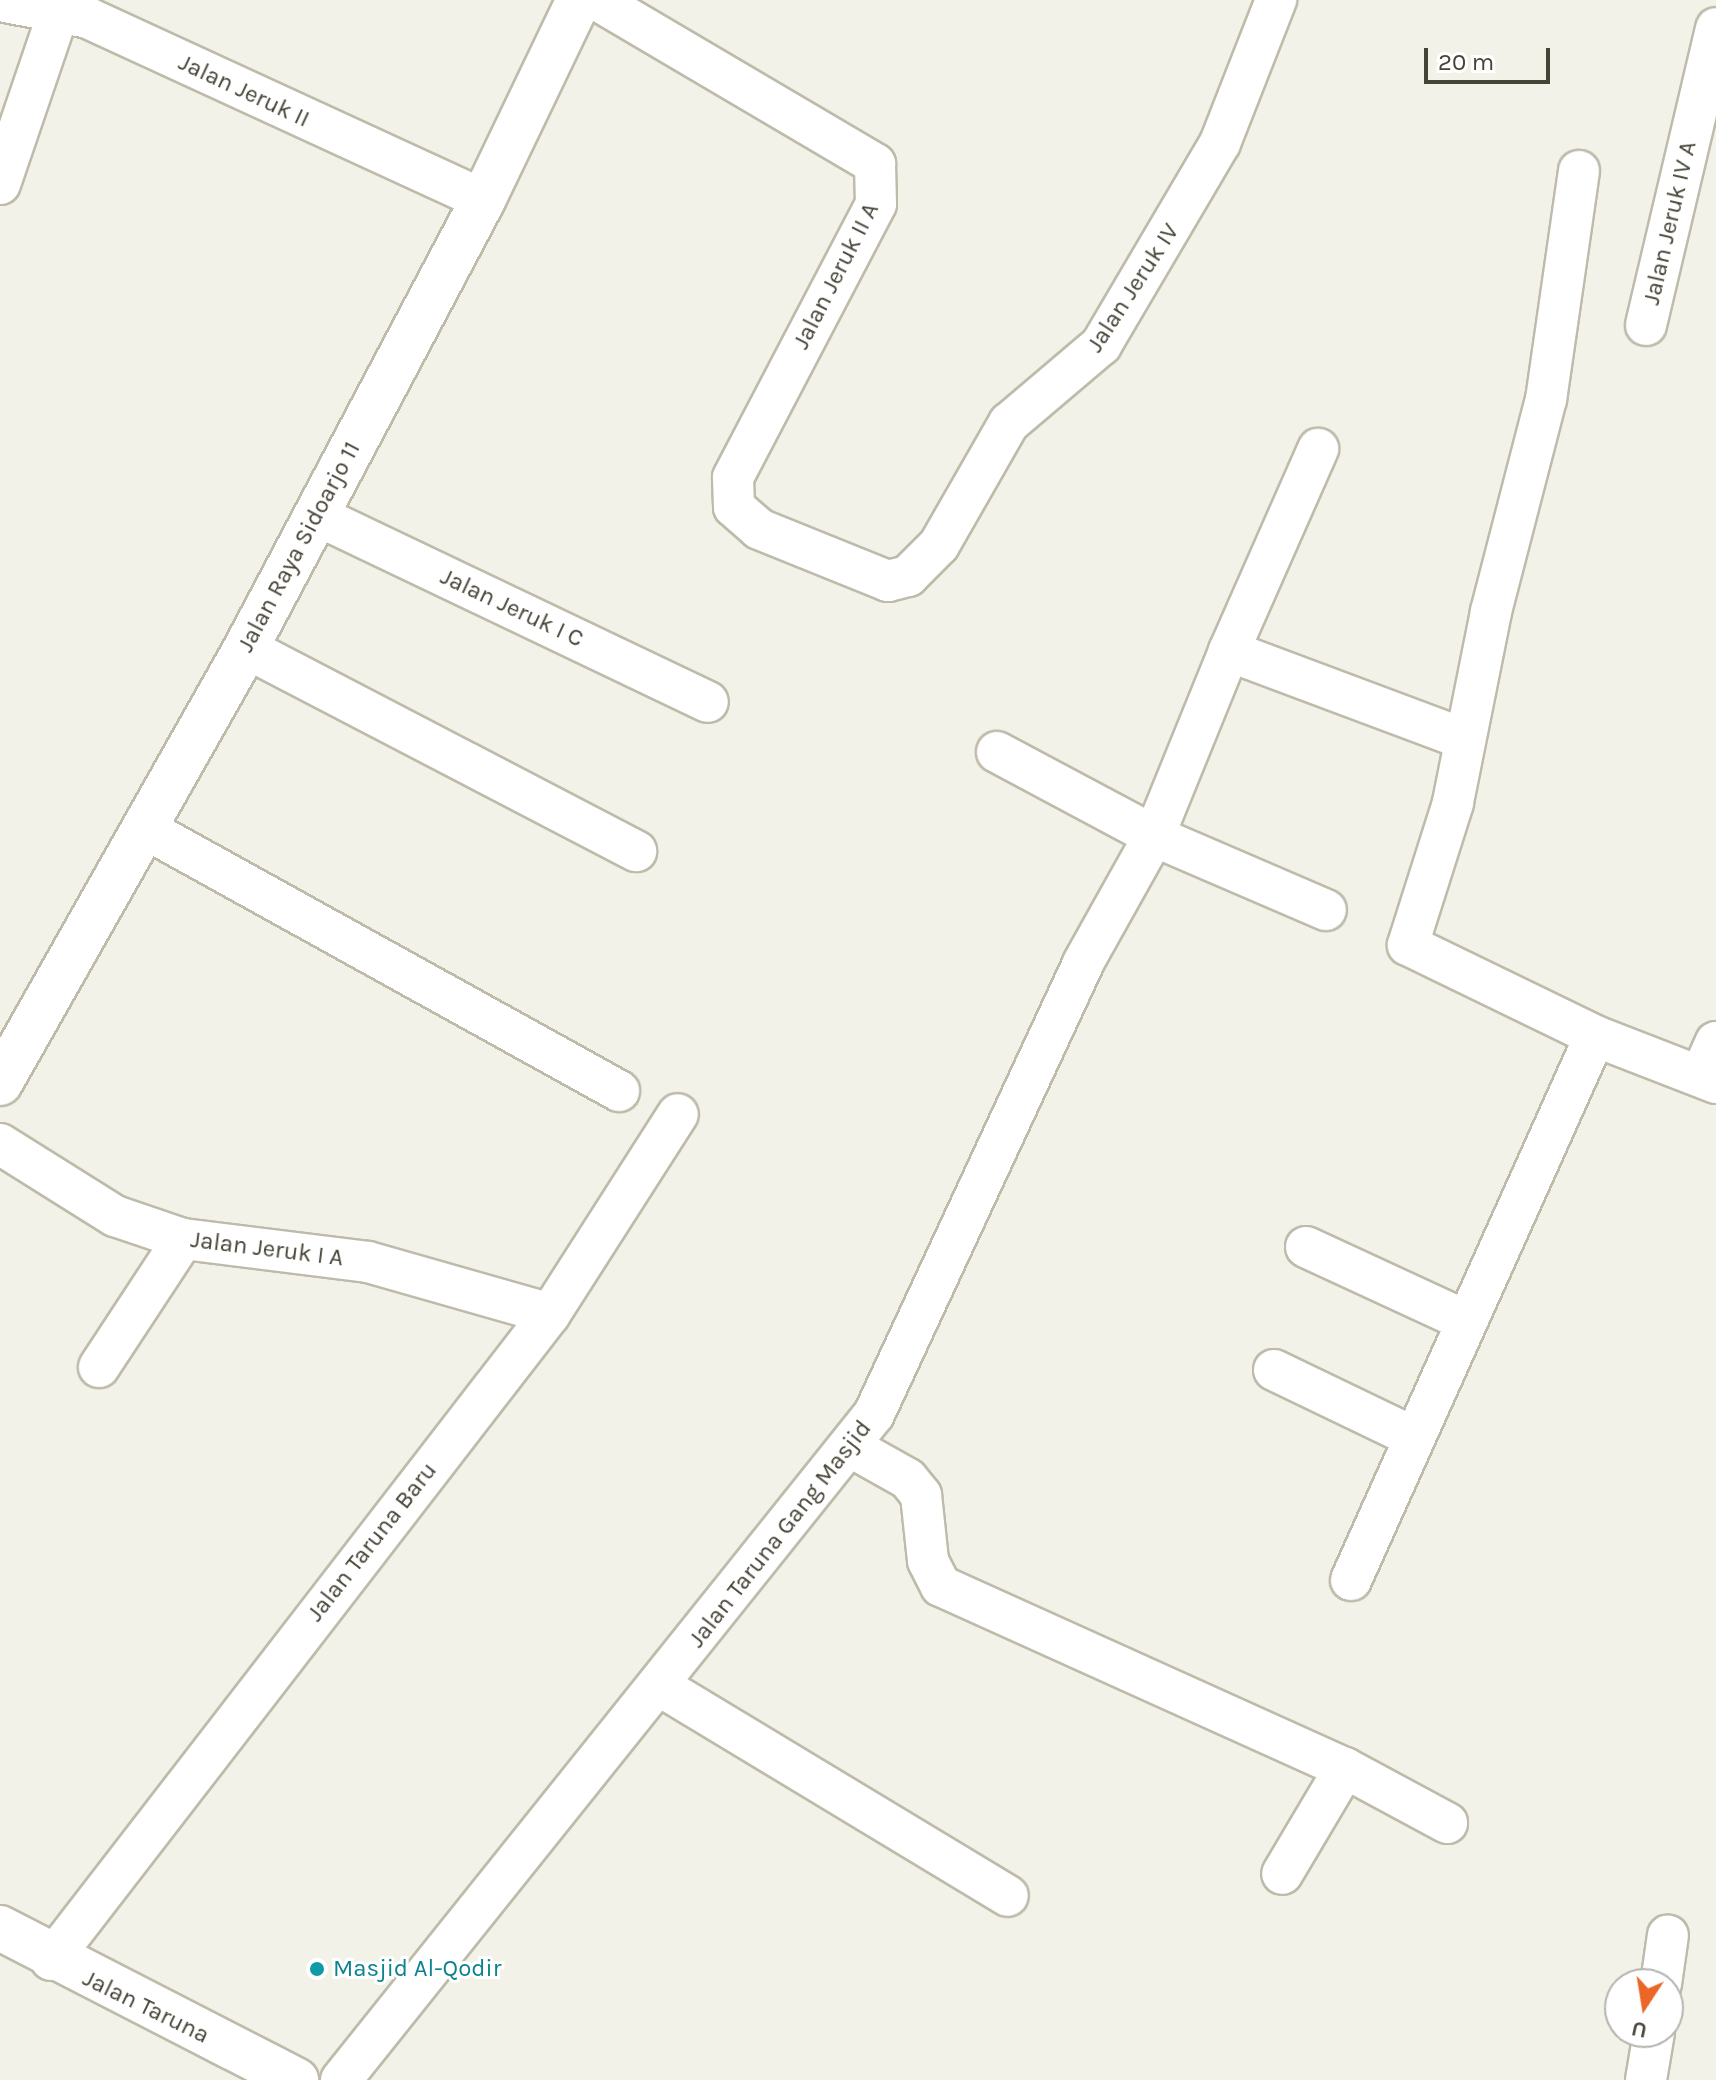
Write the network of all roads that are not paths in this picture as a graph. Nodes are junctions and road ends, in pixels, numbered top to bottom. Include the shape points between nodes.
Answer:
1 (579, 0) edge
2 (597, 0) edge
3 (1276, 0) edge
4 (0, 1) edge
5 (59, 11) junction
6 (1716, 28) edge
7 (1579, 171) dead end
8 (0, 184) edge
9 (483, 200) junction
10 (1646, 325) dead end
11 (1318, 449) dead end
12 (316, 515) junction
13 (816, 555) joint
14 (246, 648) junction
15 (1229, 651) junction
16 (708, 702) dead end
17 (1464, 739) junction
18 (997, 752) dead end
19 (144, 828) junction
20 (1154, 836) junction
21 (636, 851) dead end
22 (1326, 910) dead end
23 (1595, 1036) junction
24 (5, 1063) edge
25 (1711, 1067) edge
26 (619, 1091) dead end
27 (678, 1114) dead end
28 (0, 1144) edge
29 (183, 1239) junction
30 (1306, 1247) dead end
31 (550, 1314) junction
32 (1464, 1320) junction
33 (99, 1367) dead end
34 (1274, 1370) dead end
35 (1413, 1437) junction
36 (851, 1447) junction
37 (1351, 1580) dead end
38 (660, 1686) junction
39 (1345, 1768) junction
40 (1447, 1823) dead end
41 (1282, 1874) dead end
42 (1008, 1896) dead end
43 (0, 1928) edge
44 (1668, 1935) dead end
45 (51, 1960) junction
46 (1663, 1968) edge
47 (1651, 2048) edge
48 (296, 2080) edge
49 (341, 2080) edge
50 (1646, 2080) edge

1 - 9 street, Jalan Raya Sidoarjo 11
2 - 13 street, Jalan Jeruk II A via 875,164 876,204 733,478 734,507 759,529
3 - 13 street, Jalan Jeruk IV via 1220,143 1161,250 1101,345 1009,423 939,545 908,576 888,581
4 - 5 street, Jalan Jeruk II
5 - 8 street
5 - 9 street, Jalan Jeruk II
6 - 10 street, Jalan Jeruk IV A
7 - 17 street via 1546,399
9 - 12 street, Jalan Raya Sidoarjo 11
11 - 15 street, Jalan Taruna Gang Masjid
12 - 14 street, Jalan Raya Sidoarjo 11
12 - 16 street, Jalan Jeruk I C
14 - 19 street, Jalan Raya Sidoarjo 11
14 - 21 street
15 - 17 street
15 - 20 street, Jalan Taruna Gang Masjid
17 - 23 street via 1453,803 1408,945
18 - 20 street
19 - 24 street, Jalan Raya Sidoarjo 11
19 - 26 street
20 - 22 street
20 - 36 street, Jalan Taruna Gang Masjid via 1083,963 874,1414
23 - 25 street
23 - 32 street
27 - 31 street, Jalan Taruna Baru
28 - 29 street, Jalan Jeruk I A via 115,1216
29 - 31 street, Jalan Jeruk I A via 368,1262
29 - 33 street
30 - 32 street
31 - 45 street, Jalan Taruna Baru
32 - 35 street
34 - 35 street
35 - 37 street
36 - 38 street, Jalan Taruna Gang Masjid
36 - 39 street via 908,1479 921,1495 928,1561 941,1586
38 - 42 street
38 - 49 street, Jalan Taruna Gang Masjid
39 - 40 street
39 - 41 street
43 - 45 street, Jalan Taruna
44 - 46 street
45 - 48 street, Jalan Taruna
47 - 50 street

